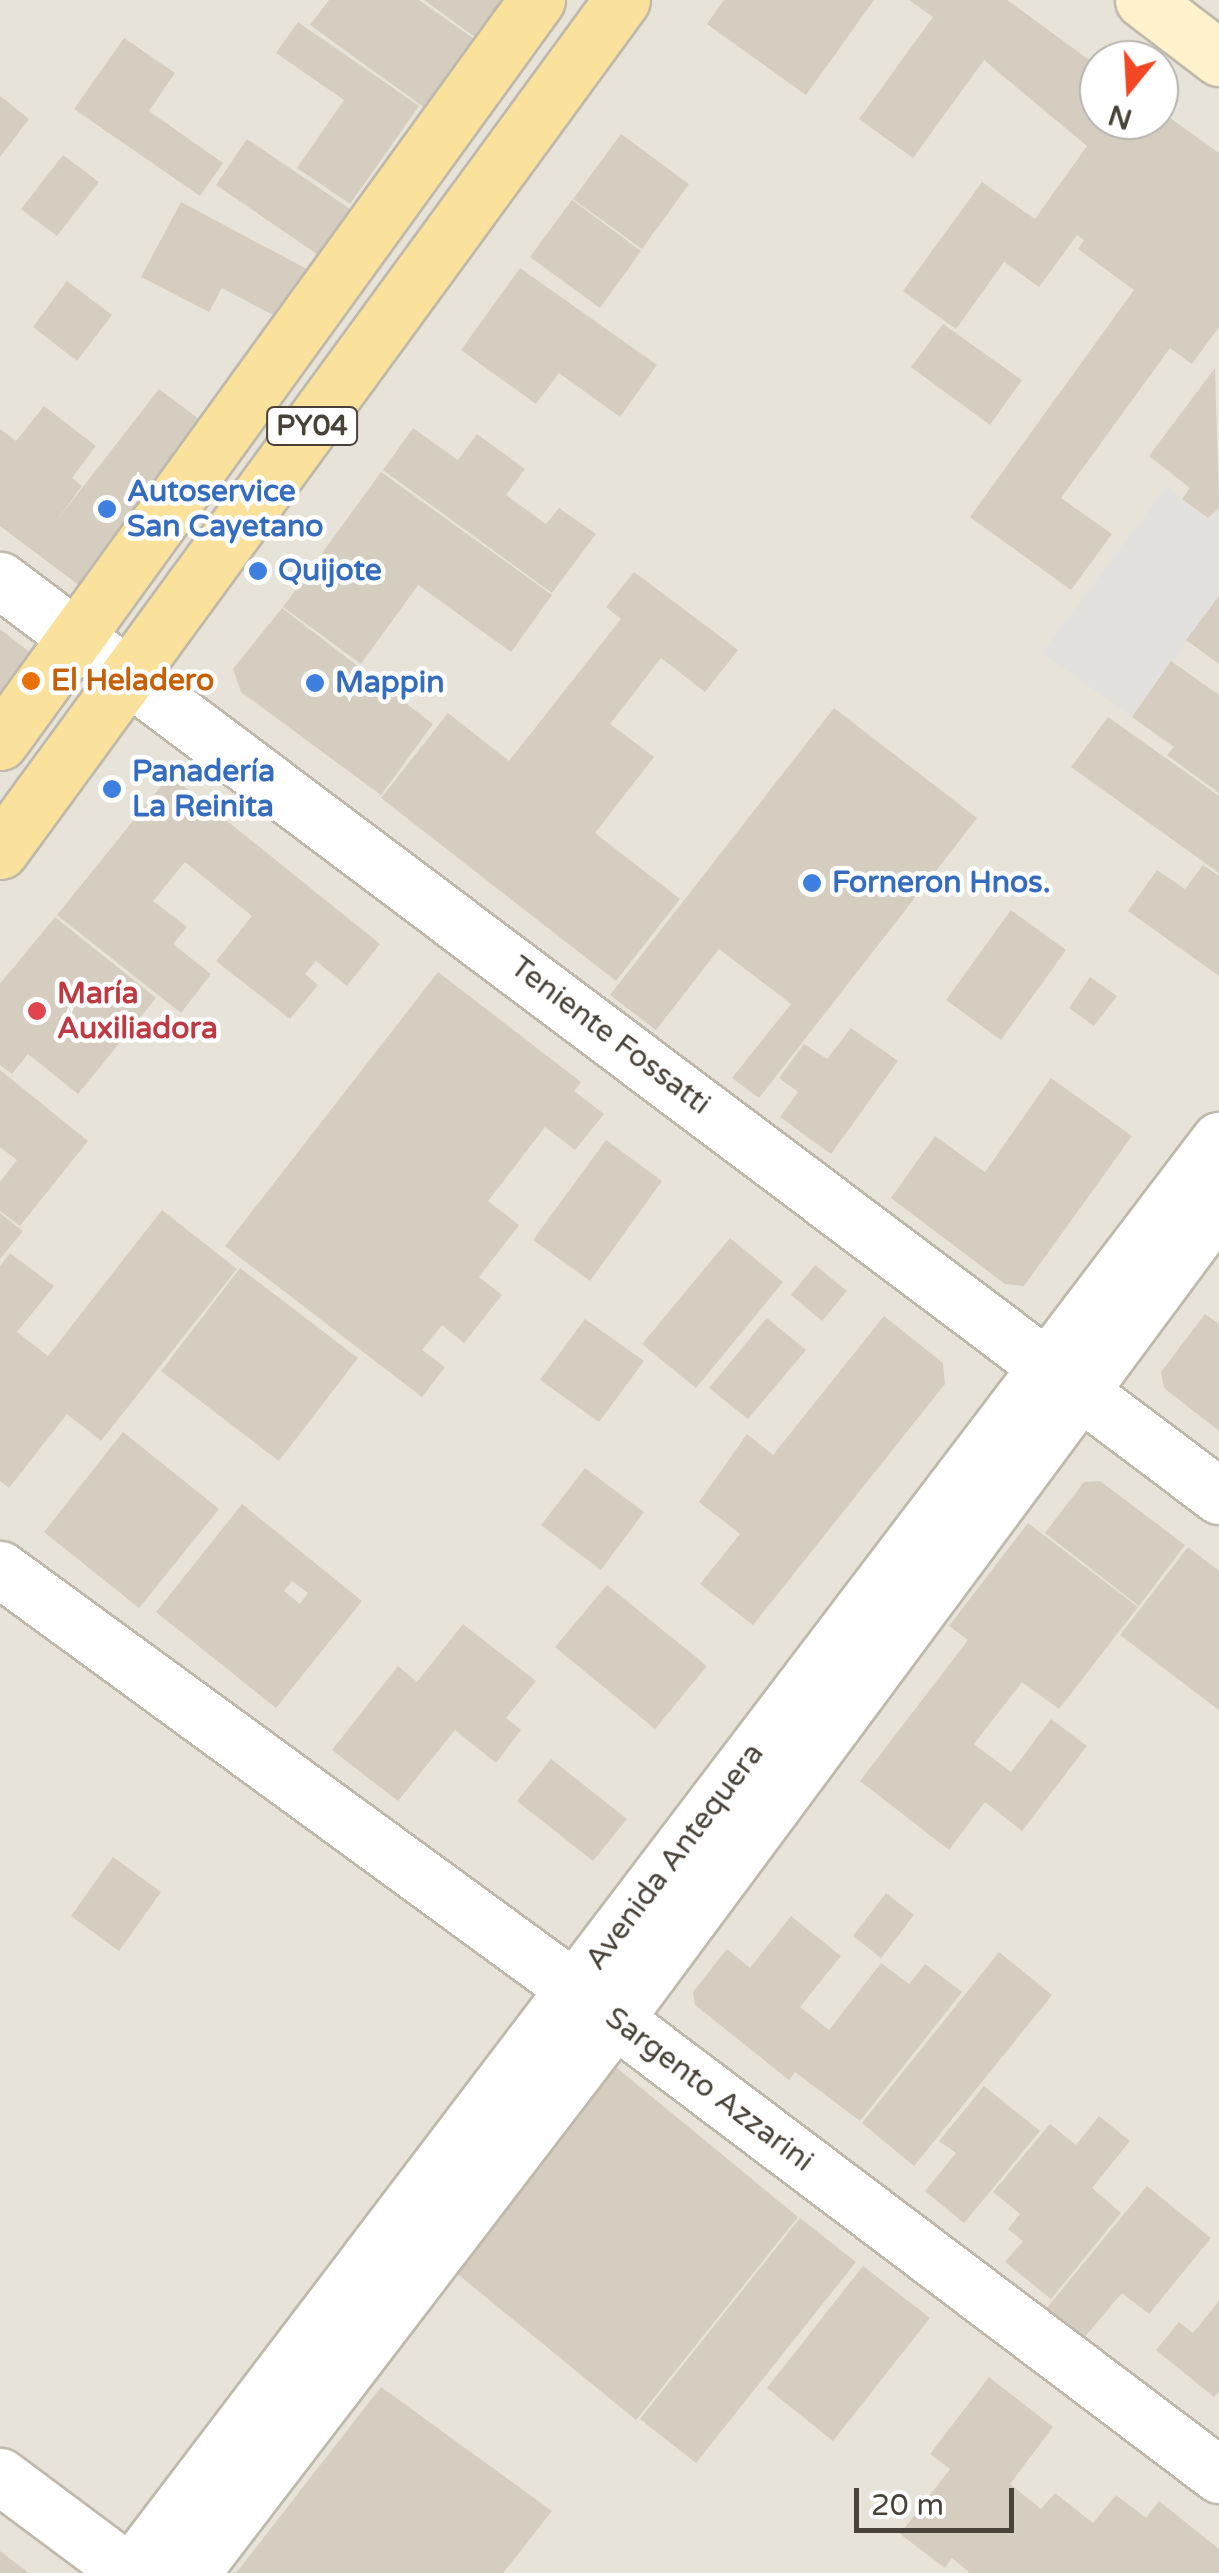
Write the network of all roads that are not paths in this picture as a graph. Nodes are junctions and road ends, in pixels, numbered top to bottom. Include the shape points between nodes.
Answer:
1 (537, 0) edge
2 (622, 0) edge
3 (1143, 0) edge
4 (1219, 58) edge
5 (0, 580) edge
6 (74, 640) junction
7 (130, 675) junction
8 (0, 742) edge
9 (0, 851) edge
10 (1219, 1140) edge
11 (1219, 1204) edge
12 (1062, 1377) junction
13 (1219, 1496) edge
14 (0, 1569) edge
15 (595, 2004) junction
16 (1219, 2475) edge
17 (0, 2476) edge
18 (130, 2573) edge
19 (191, 2573) edge

1 - 6 main road, PY04
2 - 7 main road, PY04
3 - 4 main road
5 - 6 street, Teniente Fossatti
6 - 7 street, Teniente Fossatti
6 - 8 main road, PY04
7 - 9 main road, PY04
7 - 12 street, Teniente Fossatti
10 - 12 street, Avenida Antequera
11 - 12 street, Avenida Antequera
12 - 13 street, Teniente Fossatti
12 - 15 street, Avenida Antequera
14 - 15 street, Sargento Azzarini
15 - 16 street, Sargento Azzarini
15 - 18 street, Avenida Antequera
15 - 19 street, Avenida Antequera
17 - 18 street

